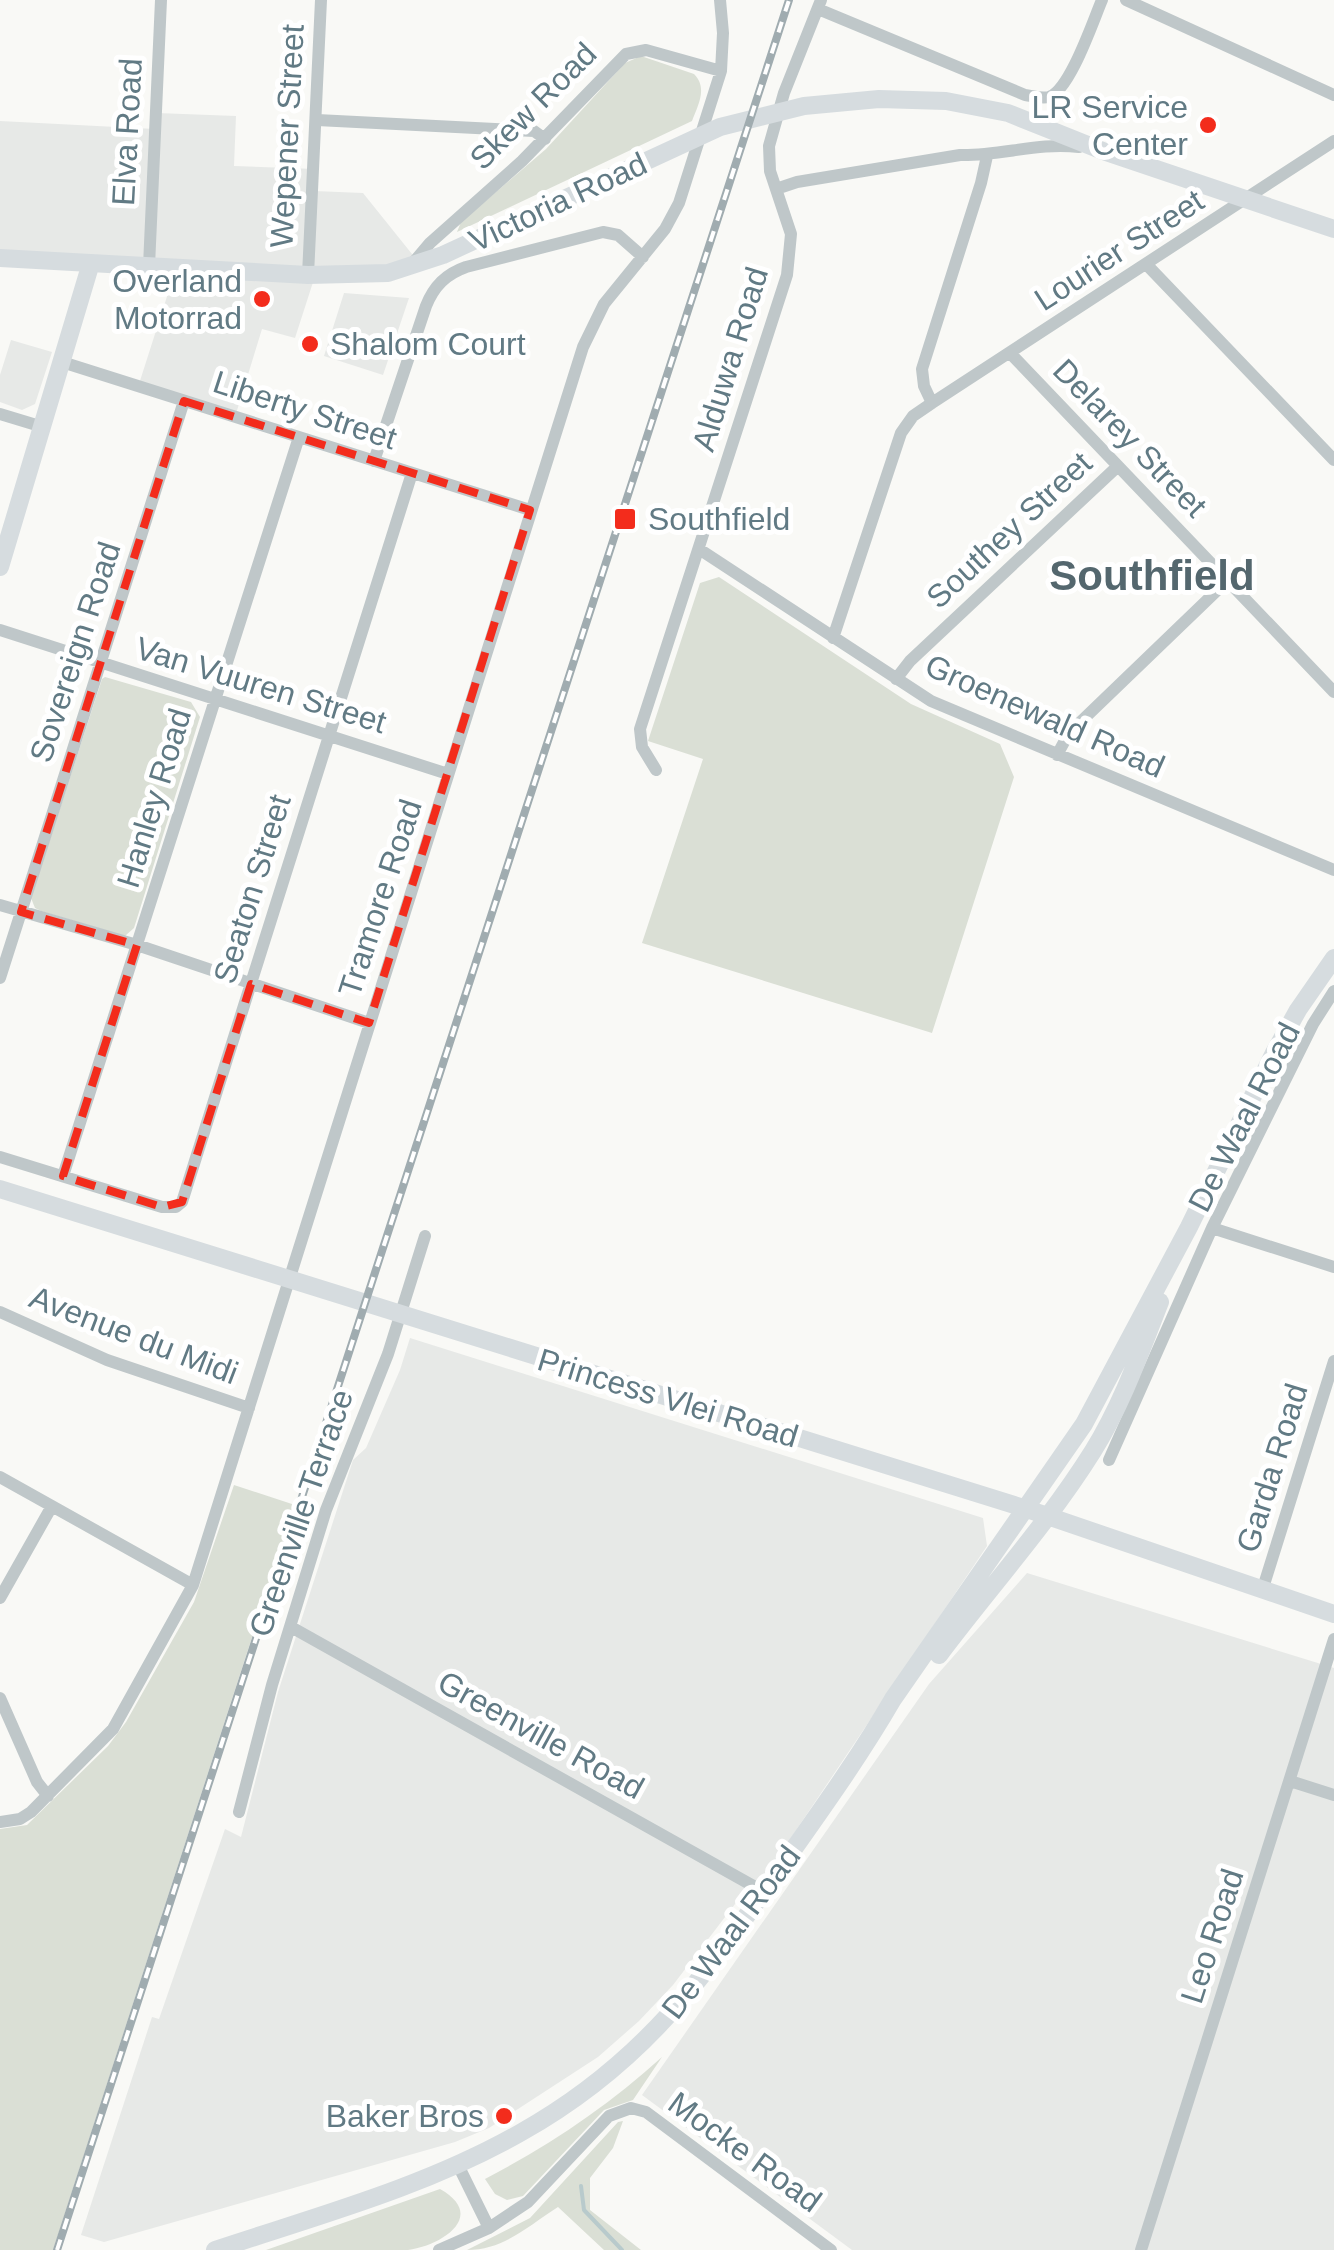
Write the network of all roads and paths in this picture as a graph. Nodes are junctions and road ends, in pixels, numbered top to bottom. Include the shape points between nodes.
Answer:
1 (161, 0) edge
2 (321, 0) edge
3 (720, 0) edge
4 (1102, 0) edge
5 (1126, 0) edge
6 (819, 4) edge
7 (722, 71) junction
8 (1334, 95) edge
9 (317, 120) junction
10 (545, 139) junction
11 (1334, 142) edge
12 (1103, 151) junction
13 (987, 156) junction
14 (776, 188) junction
15 (1246, 200) junction
16 (1334, 229) edge
17 (643, 257) junction
18 (0, 258) edge
19 (91, 263) junction
20 (1147, 265) junction
21 (149, 266) junction
22 (410, 267) junction
23 (308, 275) junction
24 (1010, 352) junction
25 (62, 362) junction
26 (184, 400) junction
27 (932, 403) junction
28 (0, 414) edge
29 (43, 427) junction
30 (299, 437) junction
31 (1334, 460) edge
32 (374, 461) junction
33 (1118, 466) junction
34 (412, 472) junction
35 (530, 510) junction
36 (699, 549) junction
37 (0, 567) edge
38 (1228, 580) junction
39 (0, 630) edge
40 (832, 638) junction
41 (100, 664) junction
42 (896, 678) junction
43 (1334, 692) edge
44 (214, 699) junction
45 (329, 734) junction
46 (1056, 755) junction
47 (656, 770) dead end
48 (448, 774) junction
49 (1334, 870) edge
50 (0, 906) edge
51 (21, 912) junction
52 (137, 946) junction
53 (1334, 958) edge
54 (0, 978) edge
55 (251, 984) junction
56 (1334, 991) edge
57 (369, 1022) junction
58 (0, 1157) edge
59 (63, 1176) junction
60 (0, 1188) edge
61 (1189, 1227) junction
62 (1212, 1228) junction
63 (425, 1236) dead end
64 (1334, 1266) edge
65 (0, 1312) edge
66 (1334, 1361) edge
67 (249, 1408) junction
68 (1109, 1460) dead end
69 (0, 1477) edge
70 (52, 1506) junction
71 (1027, 1509) junction
72 (1048, 1517) junction
73 (193, 1585) junction
74 (1262, 1591) junction
75 (0, 1598) edge
76 (1334, 1614) edge
77 (291, 1627) junction
78 (1334, 1639) edge
79 (0, 1698) edge
80 (883, 1720) junction
81 (1290, 1782) junction
82 (1334, 1795) edge
83 (48, 1796) junction
84 (239, 1812) dead end
85 (0, 1822) edge
86 (764, 1892) junction
87 (458, 2165) junction
88 (489, 2228) junction
89 (214, 2250) edge
90 (439, 2250) edge
91 (832, 2250) edge
92 (1141, 2250) edge

1 - 21 street, Elva Road
2 - 9 street, Wepener Street
3 - 7 street, Tramore Road
4 - 6 street via 1068,75 1050,97 1025,94
5 - 8 street
6 - 14 street, Alduwa Road via 770,136
7 - 10 street, Skew Road via 646,50 630,52
7 - 17 street, Tramore Road via 679,203
9 - 10 street via 534,131
9 - 23 street, Wepener Street
10 - 22 street, Skew Road
11 - 15 street, Lourier Street
12 - 13 street, Victoria Road via 1056,144
12 - 15 street, Victoria Road
12 - 22 street, Victoria Road via 1022,117 946,102 804,106 720,128
13 - 14 street, Victoria Road via 960,155
13 - 27 street via 922,369
14 - 36 street, Alduwa Road via 789,220 790,262
15 - 16 street, Victoria Road
15 - 20 street, Lourier Street
17 - 32 street via 618,235 603,232 447,276 426,306
17 - 35 street, Tramore Road via 594,322
18 - 19 street, Victoria Road
19 - 21 street, Victoria Road
19 - 25 street
20 - 24 street, Lourier Street
20 - 31 street
21 - 23 street, Victoria Road
22 - 23 street, Victoria Road via 368,276
24 - 27 street, Lourier Street
24 - 33 street, Delarey Street
25 - 26 street, Liberty Street
25 - 29 street
26 - 30 street, Liberty Street
26 - 41 street, Sovereign Road
27 - 40 street, Lourier Street via 901,433
28 - 29 street
29 - 37 street
30 - 32 street, Liberty Street
30 - 44 street, Hanley Road
32 - 34 street, Liberty Street
33 - 38 street, Delarey Street
33 - 42 street, Southey Street
34 - 35 street, Liberty Street
34 - 45 street, Seaton Street
35 - 48 street, Tramore Road
36 - 40 street, Groenewald Road
36 - 47 street, Alduwa Road via 640,729
38 - 43 street, Delarey Street
38 - 46 street via 1069,733
39 - 41 street, Van Vuuren Street
40 - 42 street, Groenewald Road
41 - 44 street, Van Vuuren Street
41 - 51 street, Sovereign Road
42 - 46 street, Groenewald Road via 931,701
44 - 45 street, Van Vuuren Street
44 - 52 street, Hanley Road
45 - 48 street, Van Vuuren Street
45 - 55 street, Seaton Street
46 - 49 street, Groenewald Road
48 - 57 street, Tramore Road
50 - 51 street
51 - 52 street
51 - 54 street, Sovereign Road
52 - 55 street
52 - 59 street, Hanley Road
53 - 61 street, De Waal Road via 1274,1053
55 - 57 street
55 - 59 street, Seaton Street via 182,1202 162,1208
56 - 62 street
57 - 67 street, Tramore Road
58 - 59 street
60 - 71 street, Princess Vlei Road
61 - 71 street, De Waal Road via 1084,1424
61 - 72 street, De Waal Road via 1117,1407
62 - 64 street
62 - 68 street
63 - 77 street, Greenville Terrace
65 - 67 street, Avenue du Midi via 107,1360
66 - 74 street, Garda Road
67 - 73 street, Tramore Road
69 - 70 street
70 - 73 street
70 - 75 street
71 - 72 street, Princess Vlei Road
71 - 80 street, De Waal Road
72 - 74 street, Princess Vlei Road
72 - 80 street, De Waal Road
73 - 83 street, Tramore Road via 114,1729
74 - 76 street, Princess Vlei Road
77 - 84 street, Greenville Terrace
77 - 86 street, Greenville Road
78 - 81 street, Leo Road
79 - 83 street
80 - 86 street, De Waal Road
81 - 82 street
81 - 92 street, Leo Road
83 - 85 street, Tramore Road via 26,1816
86 - 87 street, De Waal Road via 694,1988 636,2050 550,2116
87 - 88 street
87 - 89 street, De Waal Road
88 - 90 street, Mocke Road
88 - 91 street, Mocke Road via 528,2202 609,2116 631,2108 646,2112

